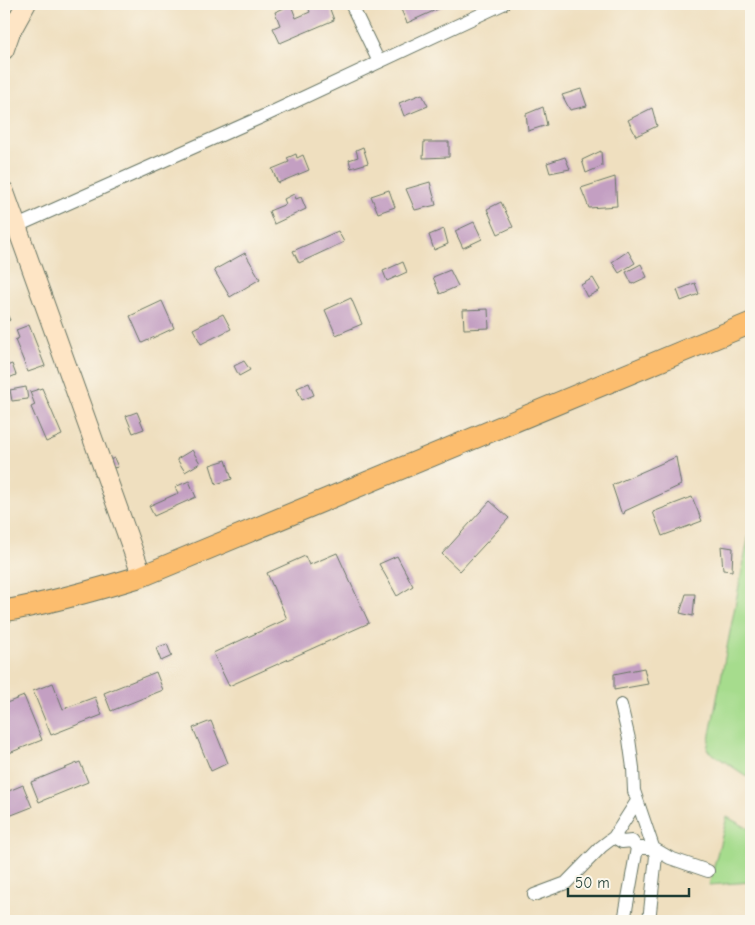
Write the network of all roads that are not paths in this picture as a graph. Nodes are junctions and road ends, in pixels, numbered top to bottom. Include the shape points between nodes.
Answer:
1 (26, 4) edge
2 (350, 4) edge
3 (503, 4) edge
4 (4, 50) edge
5 (379, 62) junction
6 (4, 192) edge
7 (17, 226) junction
8 (751, 323) edge
9 (142, 576) junction
10 (4, 611) edge
11 (621, 705) dead end
12 (637, 801) junction
13 (614, 838) junction
14 (637, 848) junction
15 (653, 848) junction
16 (708, 871) dead end
17 (534, 895) dead end
18 (624, 921) edge
19 (649, 921) edge

1 - 4 main road
2 - 5 street
3 - 5 street
5 - 7 street
6 - 7 main road
7 - 9 main road
8 - 9 main road
9 - 10 main road via 76,596
11 - 12 street via 630,739
12 - 13 street
12 - 15 street
13 - 14 street via 622,842 632,841
13 - 17 street via 566,883
14 - 15 street
14 - 18 street
15 - 16 street via 670,858
15 - 19 street via 656,856

